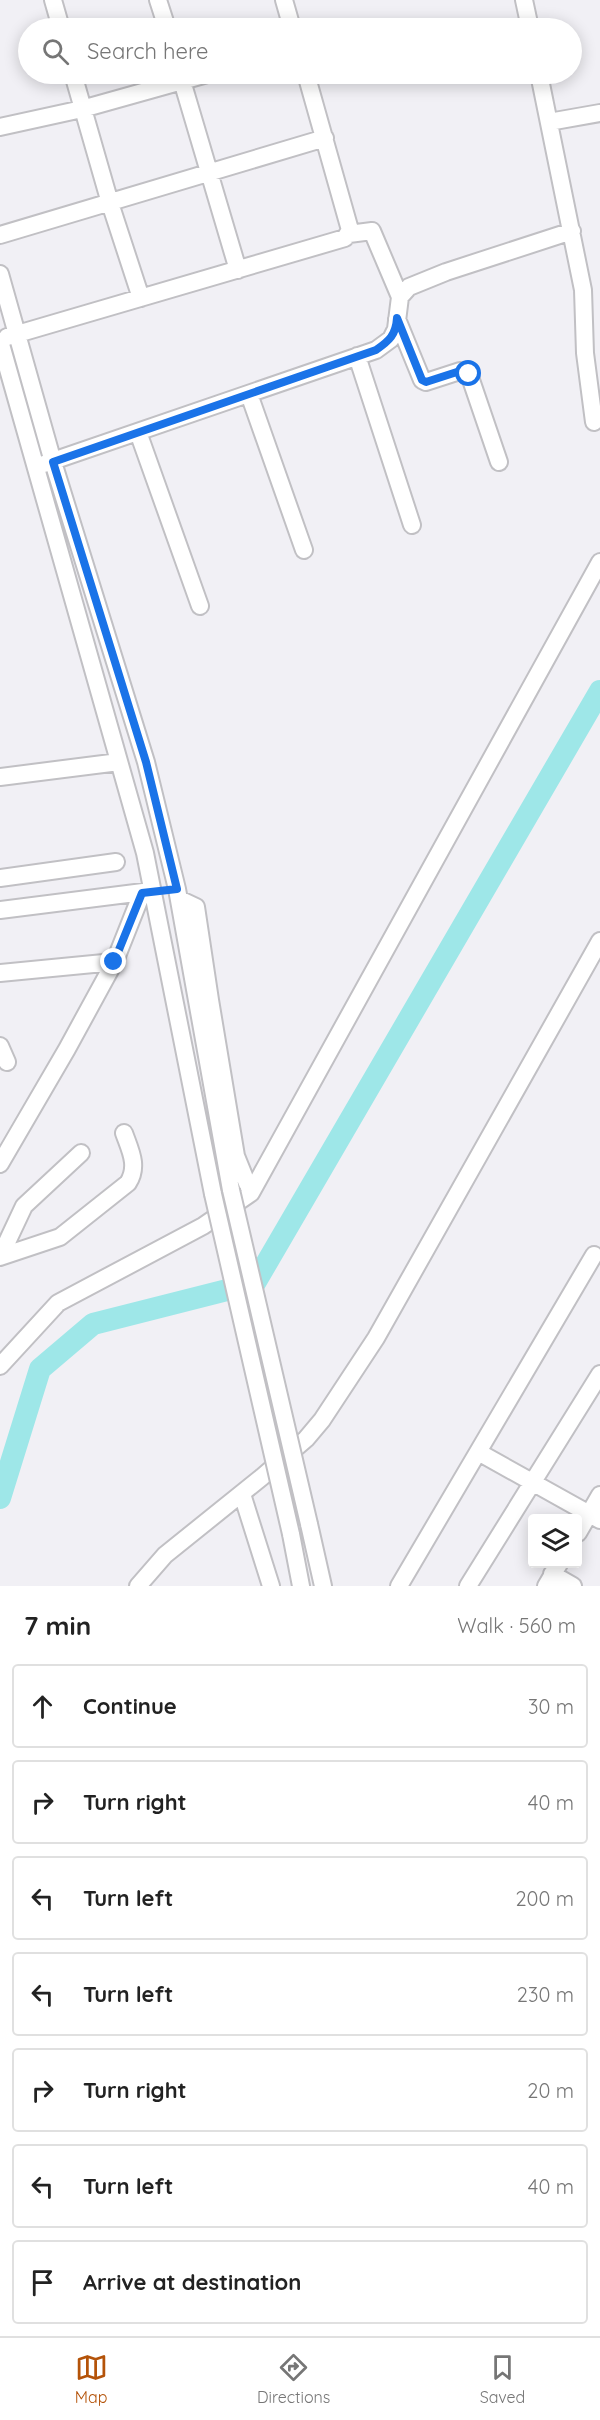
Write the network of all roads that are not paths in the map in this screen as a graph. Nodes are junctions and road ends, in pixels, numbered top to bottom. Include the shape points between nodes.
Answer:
1 (53, 0) edge
2 (158, 0) edge
3 (284, 0) edge
4 (524, 0) edge
5 (58, 18) edge
6 (164, 18) edge
7 (289, 18) edge
8 (528, 18) edge
9 (76, 84) edge
10 (159, 84) edge
11 (183, 84) edge
12 (309, 84) edge
13 (541, 84) edge
14 (82, 109) junction
15 (600, 113) edge
16 (549, 123) junction
17 (0, 127) edge
18 (325, 138) junction
19 (209, 174) junction
20 (110, 203) junction
21 (572, 231) junction
22 (349, 234) junction
23 (0, 235) edge
24 (238, 270) junction
25 (0, 274) edge
26 (400, 297) junction
27 (141, 298) junction
28 (397, 318) junction
29 (17, 335) junction
30 (0, 340) edge
31 (357, 356) junction
32 (249, 394) junction
33 (594, 422) dead end
34 (138, 432) junction
35 (53, 462) junction
36 (499, 462) dead end
37 (35, 467) junction
38 (412, 525) dead end
39 (304, 550) dead end
40 (600, 562) edge
41 (200, 606) dead end
42 (119, 762) junction
43 (0, 777) edge
44 (116, 862) dead end
45 (0, 878) edge
46 (147, 892) junction
47 (178, 894) junction
48 (0, 910) edge
49 (600, 940) edge
50 (114, 962) junction
51 (0, 973) edge
52 (124, 1133) dead end
53 (81, 1153) dead end
54 (0, 1164) edge
55 (250, 1193) junction
56 (594, 1255) dead end
57 (0, 1257) edge
58 (0, 1366) edge
59 (600, 1374) edge
60 (480, 1453) junction
61 (533, 1482) junction
62 (242, 1494) junction
63 (600, 1495) edge
64 (595, 1517) edge
65 (582, 1529) edge
66 (552, 1574) edge
67 (138, 1586) edge
68 (271, 1586) edge
69 (301, 1586) edge
70 (323, 1586) edge
71 (399, 1586) edge
72 (468, 1586) edge
73 (573, 1586) edge

1 - 5 street
2 - 6 street
3 - 7 street
4 - 8 street
9 - 14 street
10 - 14 street
11 - 19 street
12 - 18 street
13 - 16 street
14 - 17 street
14 - 20 street
15 - 16 street
16 - 21 street
18 - 19 street
18 - 22 street
19 - 20 street
19 - 24 street
20 - 23 street
20 - 27 street
21 - 26 street via 446,272 409,287
21 - 33 street via 583,290 585,353
22 - 24 street
22 - 26 street via 372,231
24 - 27 street
25 - 29 street
26 - 28 street
27 - 29 street
28 - 31 street via 391,339 376,350
28 - 36 street via 422,380 460,371 469,374
29 - 30 street
29 - 35 street
30 - 37 street
31 - 32 street
31 - 38 street
32 - 34 street
32 - 39 street
34 - 35 street
34 - 41 street
35 - 37 street
35 - 47 street via 146,762
37 - 42 street
40 - 55 street
42 - 43 street
42 - 46 street via 145,853
44 - 45 street
46 - 47 street
46 - 48 street
46 - 50 street
46 - 69 street, bridge
47 - 55 street via 196,906 236,1156
47 - 70 street, bridge via 231,1190
49 - 62 street via 376,1338 315,1429
50 - 51 street
50 - 54 street
52 - 57 street via 134,1166 128,1183 60,1237
53 - 57 street via 24,1206
55 - 58 street via 203,1226 58,1303
56 - 60 street
59 - 61 street
60 - 61 street
60 - 71 street
61 - 64 street
61 - 72 street
62 - 67 street via 165,1555
62 - 68 street
63 - 64 street
64 - 65 street
66 - 73 street

